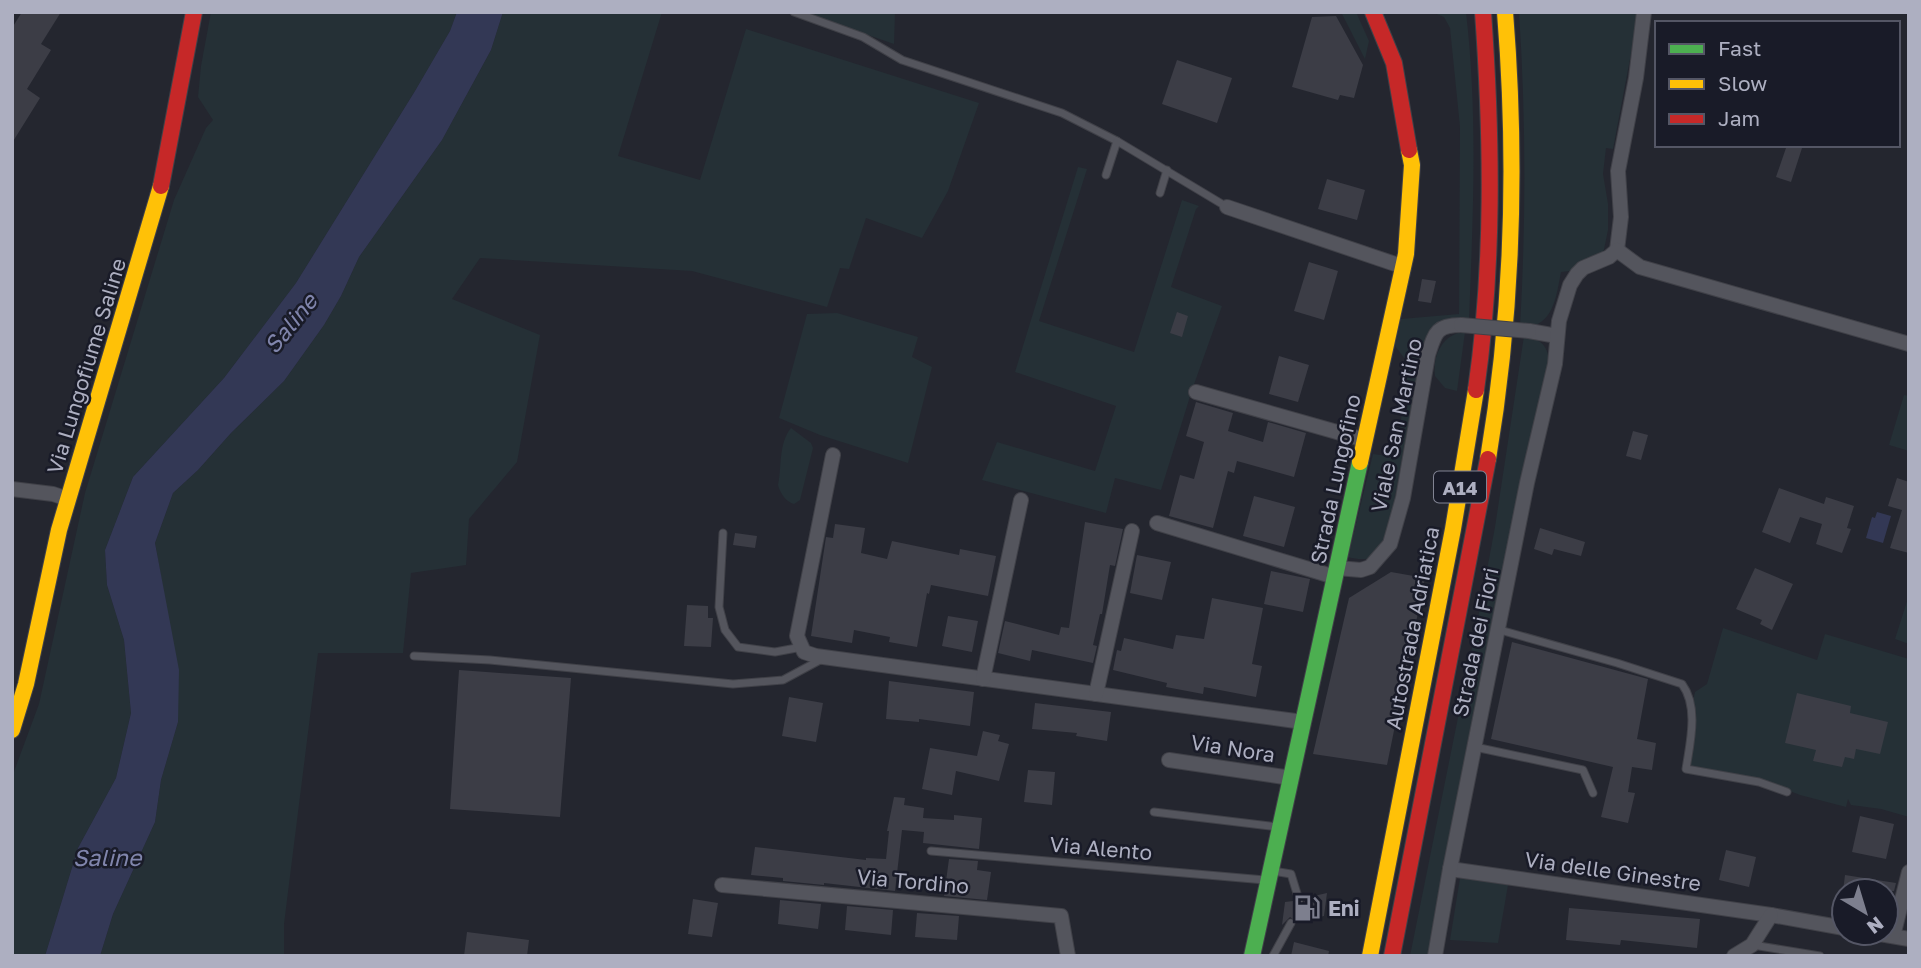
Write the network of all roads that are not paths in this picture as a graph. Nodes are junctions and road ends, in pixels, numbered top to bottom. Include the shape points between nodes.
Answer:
1 (194, 12) edge
2 (794, 12) edge
3 (1373, 12) edge
4 (1483, 12) edge
5 (1505, 12) edge
6 (1644, 12) edge
7 (1117, 141) junction
8 (1167, 170) junction
9 (1105, 175) dead end
10 (1160, 193) dead end
11 (1227, 207) joint
12 (1617, 250) junction
13 (1404, 267) junction
14 (1557, 336) junction
15 (1909, 344) edge
16 (1196, 393) dead end
17 (1366, 440) junction
18 (833, 455) dead end
19 (12, 489) edge
20 (68, 499) junction
21 (1021, 500) dead end
22 (1157, 523) dead end
23 (1132, 531) dead end
24 (723, 533) dead end
25 (1336, 572) junction
26 (1500, 629) junction
27 (802, 647) junction
28 (414, 656) dead end
29 (825, 657) junction
30 (983, 679) junction
31 (19, 684) edge
32 (1096, 694) junction
33 (1303, 722) junction
34 (12, 730) edge
35 (1475, 747) junction
36 (1170, 760) dead end
37 (1291, 778) junction
38 (1787, 792) dead end
39 (1593, 793) dead end
40 (1154, 812) dead end
41 (1280, 828) junction
42 (931, 851) dead end
43 (1450, 869) junction
44 (1909, 872) edge
45 (1269, 876) junction
46 (722, 884) dead end
47 (1299, 900) dead end
48 (1900, 908) edge
49 (1771, 915) junction
50 (1291, 923) dead end
51 (1830, 926) edge
52 (1752, 945) junction
53 (1068, 956) edge
54 (1252, 956) edge
55 (1273, 956) edge
56 (1370, 956) edge
57 (1392, 956) edge
58 (1435, 956) edge
59 (1734, 956) edge
60 (1819, 956) edge

1 - 20 main road, Via Lungofiume Saline via 159,196
2 - 7 lane via 863,37 902,60 1062,113
3 - 13 main road, Strada Lungofino via 1394,64 1412,165
4 - 56 main road, Autostrada Adriatica / A14 via 1491,186 1477,387
5 - 57 main road, Autostrada Adriatica / A14 via 1513,167 1500,373 1486,468
6 - 12 street via 1618,171 1621,217
7 - 8 lane
7 - 9 lane
8 - 10 lane
8 - 11 lane
11 - 13 street
12 - 14 street via 1577,274
12 - 15 street via 1640,267
13 - 17 main road, Strada Lungofino
14 - 25 street, Viale San Martino, bridge via 1461,325 1436,332 1390,544 1370,567
14 - 26 street, Strada dei Fiori via 1555,365
16 - 17 street
17 - 25 main road, Strada Lungofino
18 - 27 street via 797,636
19 - 20 street
20 - 31 main road, Via Lungofiume Saline
21 - 30 street
22 - 25 street
23 - 32 street
24 - 27 lane via 719,607 725,630 738,647 775,652
25 - 33 main road, Strada Lungofino
26 - 35 street, Strada dei Fiori
26 - 38 lane via 1682,684 1692,713 1686,769 1759,782
27 - 29 street via 804,652
28 - 29 lane via 733,684 783,680
29 - 30 street
30 - 32 street
31 - 34 main road, Via Lungofiume Saline
32 - 33 street
33 - 37 main road, Strada Lungofino
35 - 39 lane via 1583,770
35 - 43 street, Strada dei Fiori
36 - 37 street, Via Nora
37 - 41 main road, Strada Lungofino
40 - 41 lane
41 - 45 main road, Strada Lungofino
42 - 45 lane, Via Alento
43 - 49 street, Via delle Ginestre
43 - 58 street, Strada dei Fiori
44 - 48 street
45 - 47 lane via 1291,874
45 - 54 main road, Strada Lungofino
46 - 53 street, Via Tordino via 1061,916
49 - 51 street, Via delle Ginestre
49 - 52 street
50 - 55 lane
52 - 59 street
52 - 60 lane

